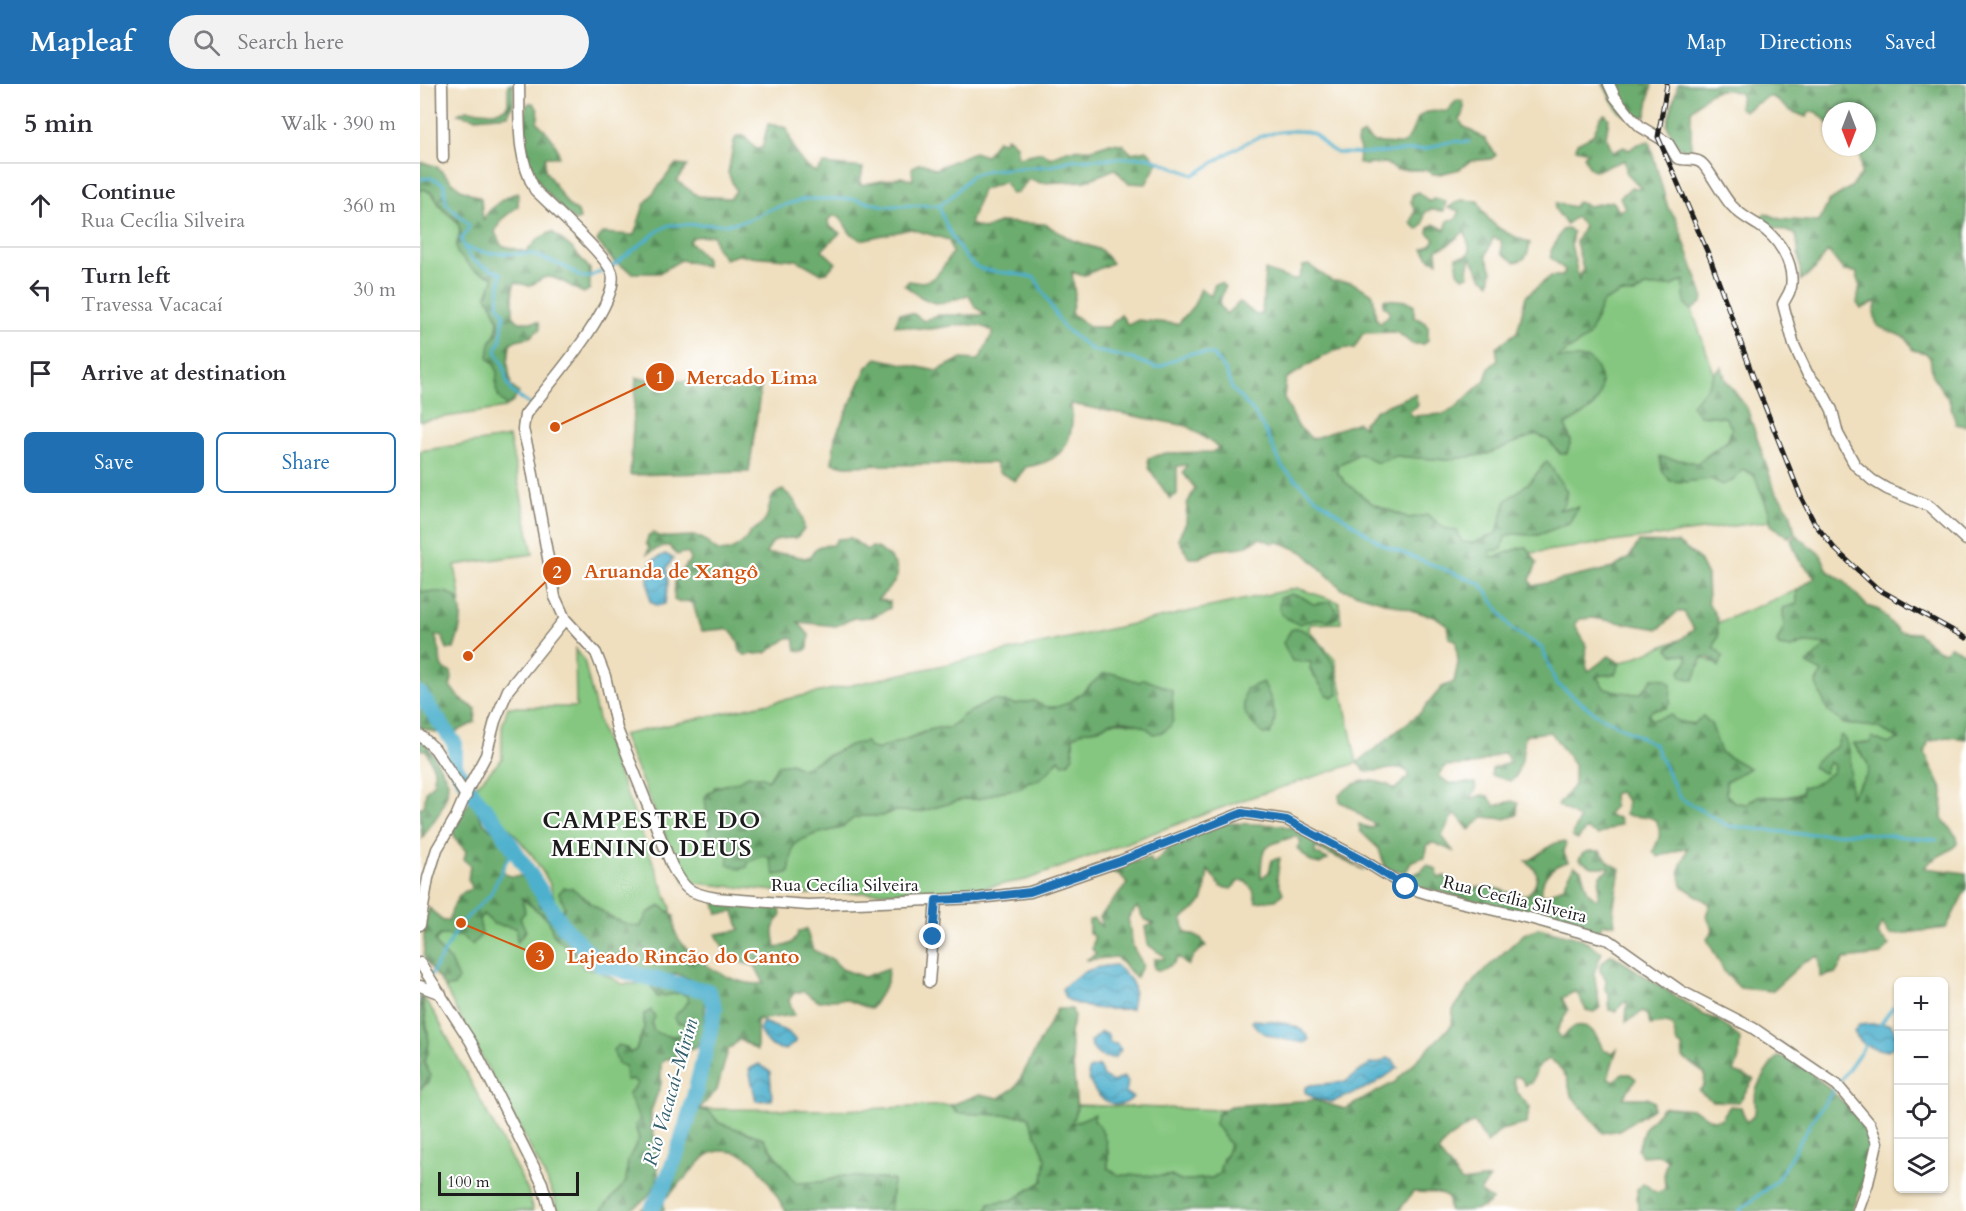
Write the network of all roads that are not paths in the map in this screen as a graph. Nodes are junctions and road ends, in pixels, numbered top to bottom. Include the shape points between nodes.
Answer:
1 (442, 84) edge
2 (519, 84) edge
3 (1609, 84) edge
4 (443, 158) dead end
5 (1966, 540) edge
6 (565, 619) junction
7 (420, 735) edge
8 (467, 792) junction
9 (936, 900) junction
10 (420, 925) edge
11 (423, 967) edge
12 (929, 982) dead end
13 (420, 987) edge
14 (441, 994) junction
15 (550, 1211) edge
16 (1858, 1211) edge

1 - 4 street
2 - 6 street via 520,147 527,176 535,190 605,260 613,275 610,297 585,339 525,414 523,429 555,597
3 - 5 street via 1641,127 1668,143 1677,158 1695,159 1703,164 1730,205 1745,219 1759,225 1783,250 1791,288 1783,304 1794,345 1832,410 1838,434 1855,465 1887,489 1929,506
6 - 8 street via 508,690 486,755
6 - 9 street, Rua Cecília Silveira via 596,653 617,729 683,887 716,898 808,905
7 - 8 street
8 - 10 street via 437,849
9 - 12 street
9 - 16 street, Rua Cecília Silveira via 1030,892 1242,813 1287,820 1406,887 1610,940 1681,991 1752,1028 1837,1085 1870,1124 1877,1143
11 - 14 street
13 - 14 street
14 - 15 street via 476,1052 542,1183

